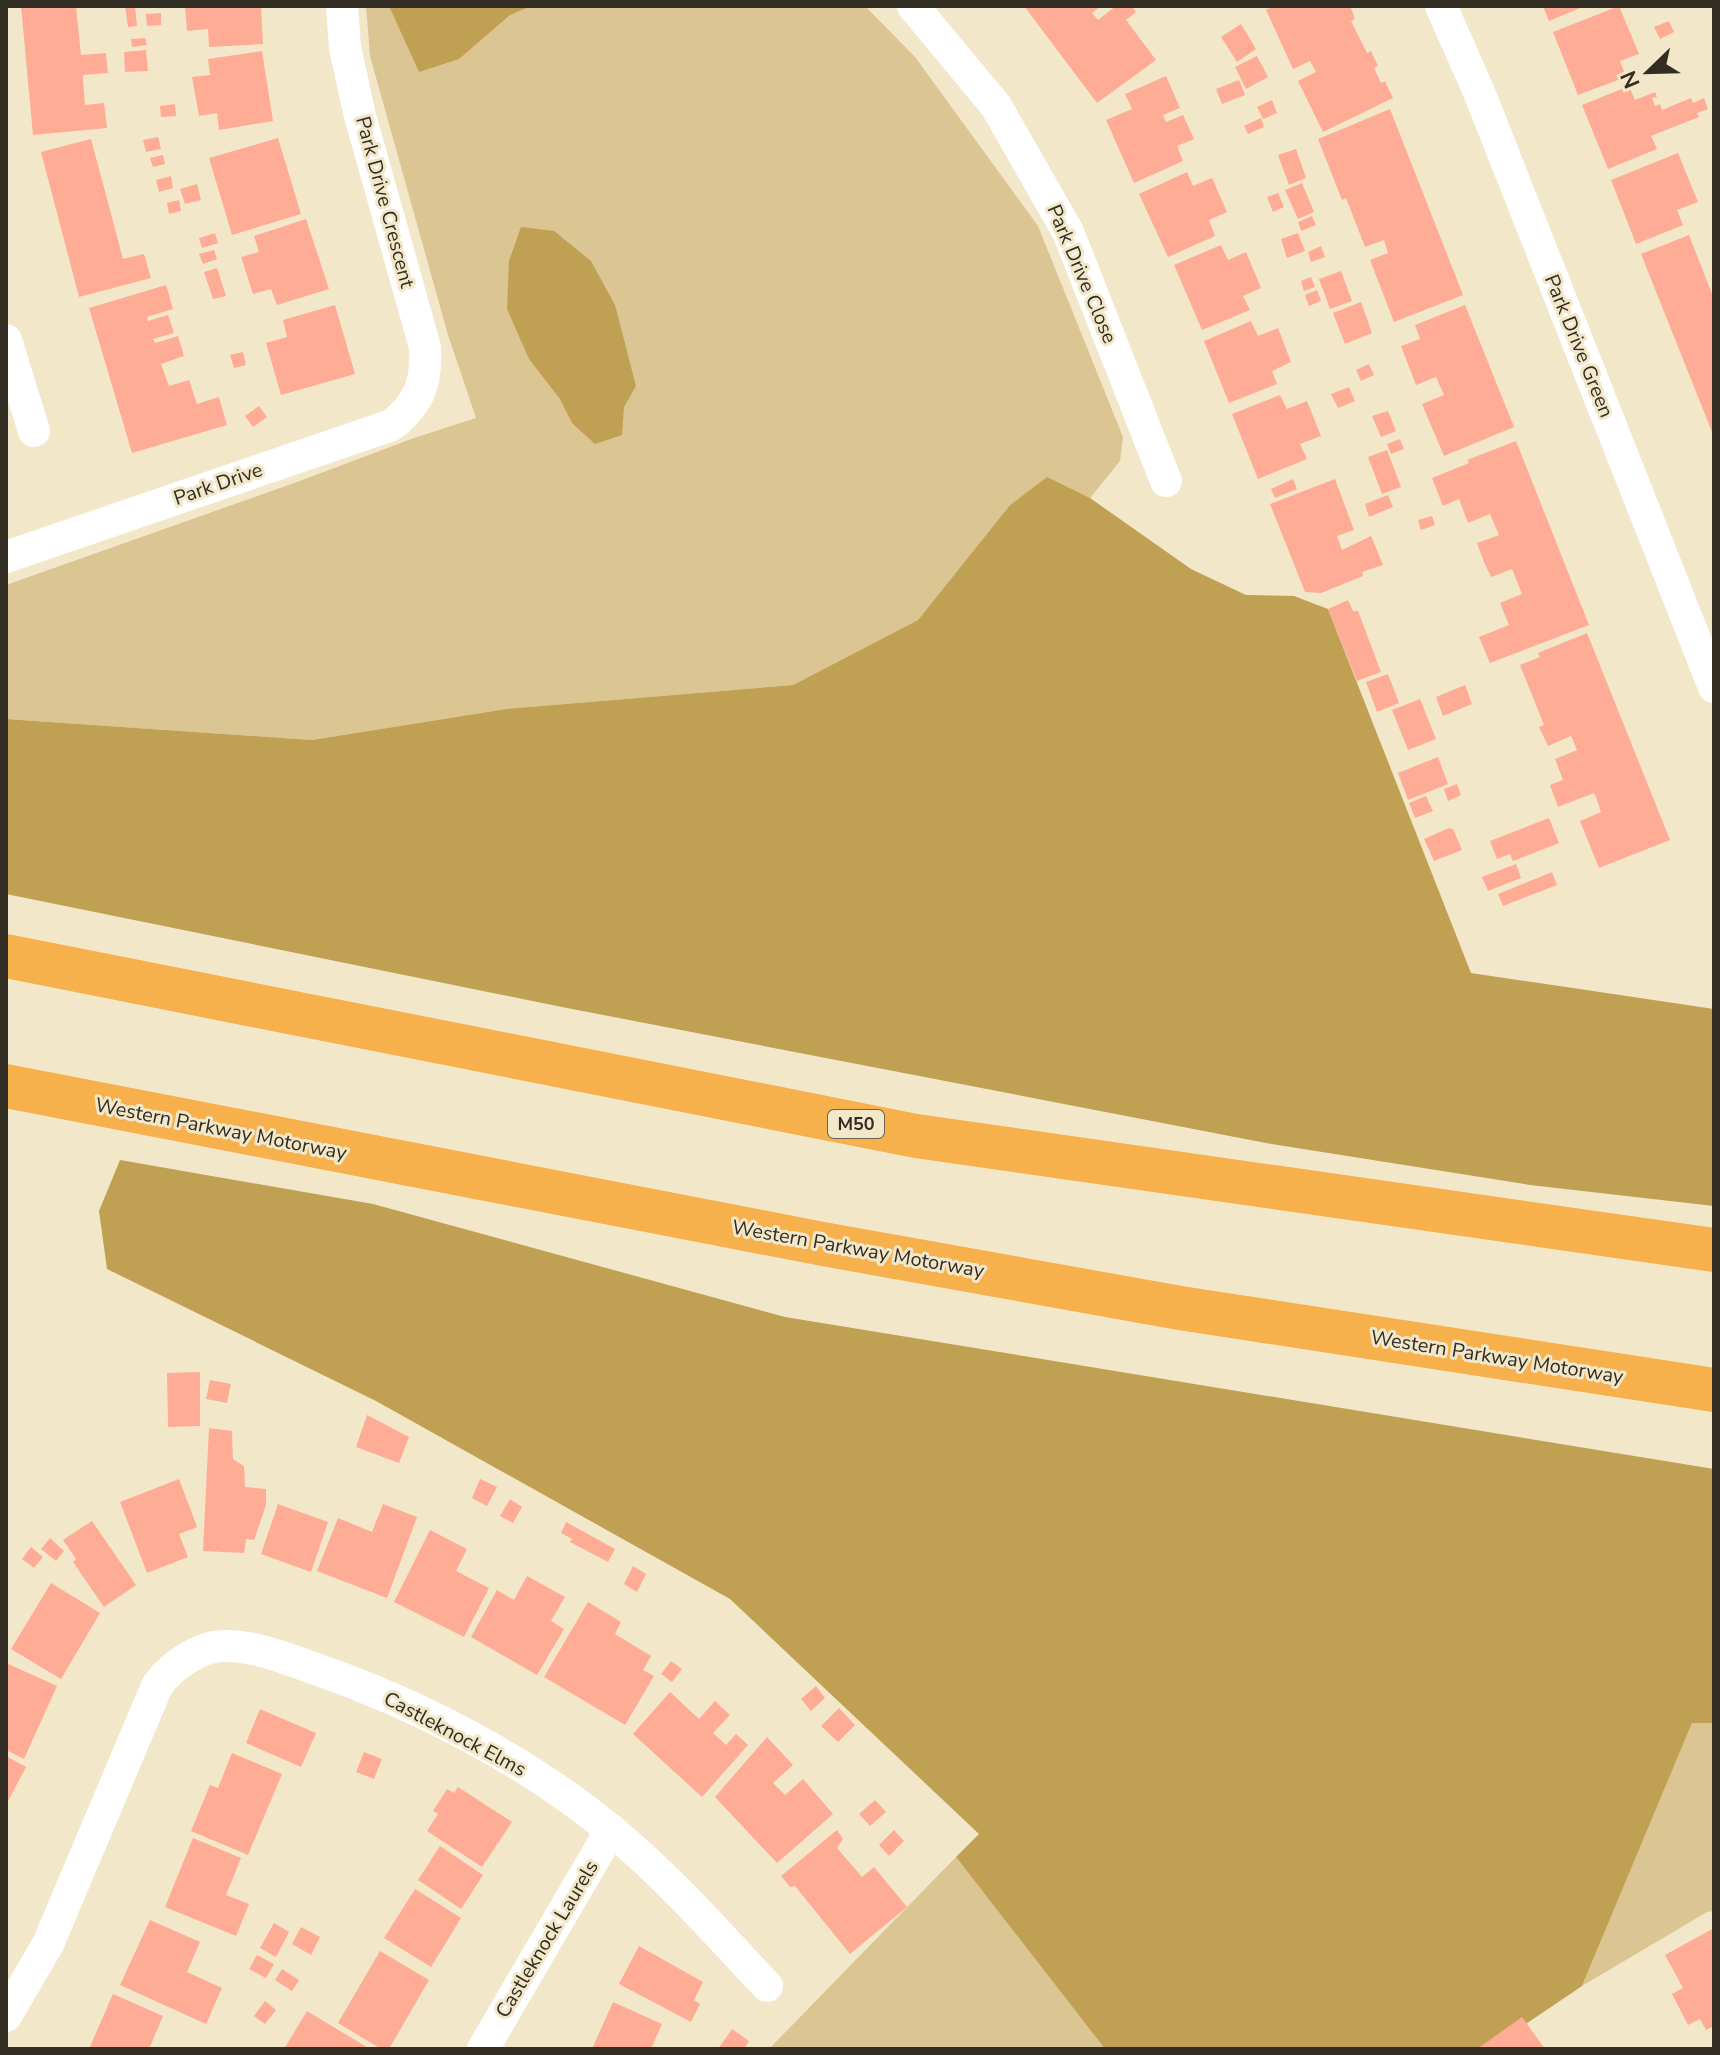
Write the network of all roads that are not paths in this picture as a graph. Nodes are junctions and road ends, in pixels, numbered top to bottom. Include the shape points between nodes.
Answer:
1 (342, 6) edge
2 (913, 6) edge
3 (1441, 6) edge
4 (6, 340) edge
5 (418, 396) joint
6 (34, 431) dead end
7 (1166, 481) dead end
8 (6, 557) edge
9 (1714, 687) edge
10 (6, 956) edge
11 (6, 1086) edge
12 (1714, 1250) edge
13 (1714, 1390) edge
14 (611, 1830) junction
15 (767, 1986) dead end
16 (6, 2016) edge
17 (483, 2049) edge

1 - 5 street, Park Drive Crescent via 360,116 425,347 426,372
2 - 7 street, Park Drive Close via 996,106 1068,232
3 - 9 street, Park Drive Green
4 - 6 street
5 - 8 street, Park Drive via 392,425
10 - 12 highway, M50 via 916,1136
11 - 13 highway, Western Parkway Motorway via 1180,1308
14 - 15 street, Castleknock Elms via 679,1892
14 - 16 street, Castleknock Elms via 545,1783 404,1703 282,1657 221,1646 206,1650 166,1673 157,1686 48,1944
14 - 17 street, Castleknock Laurels

